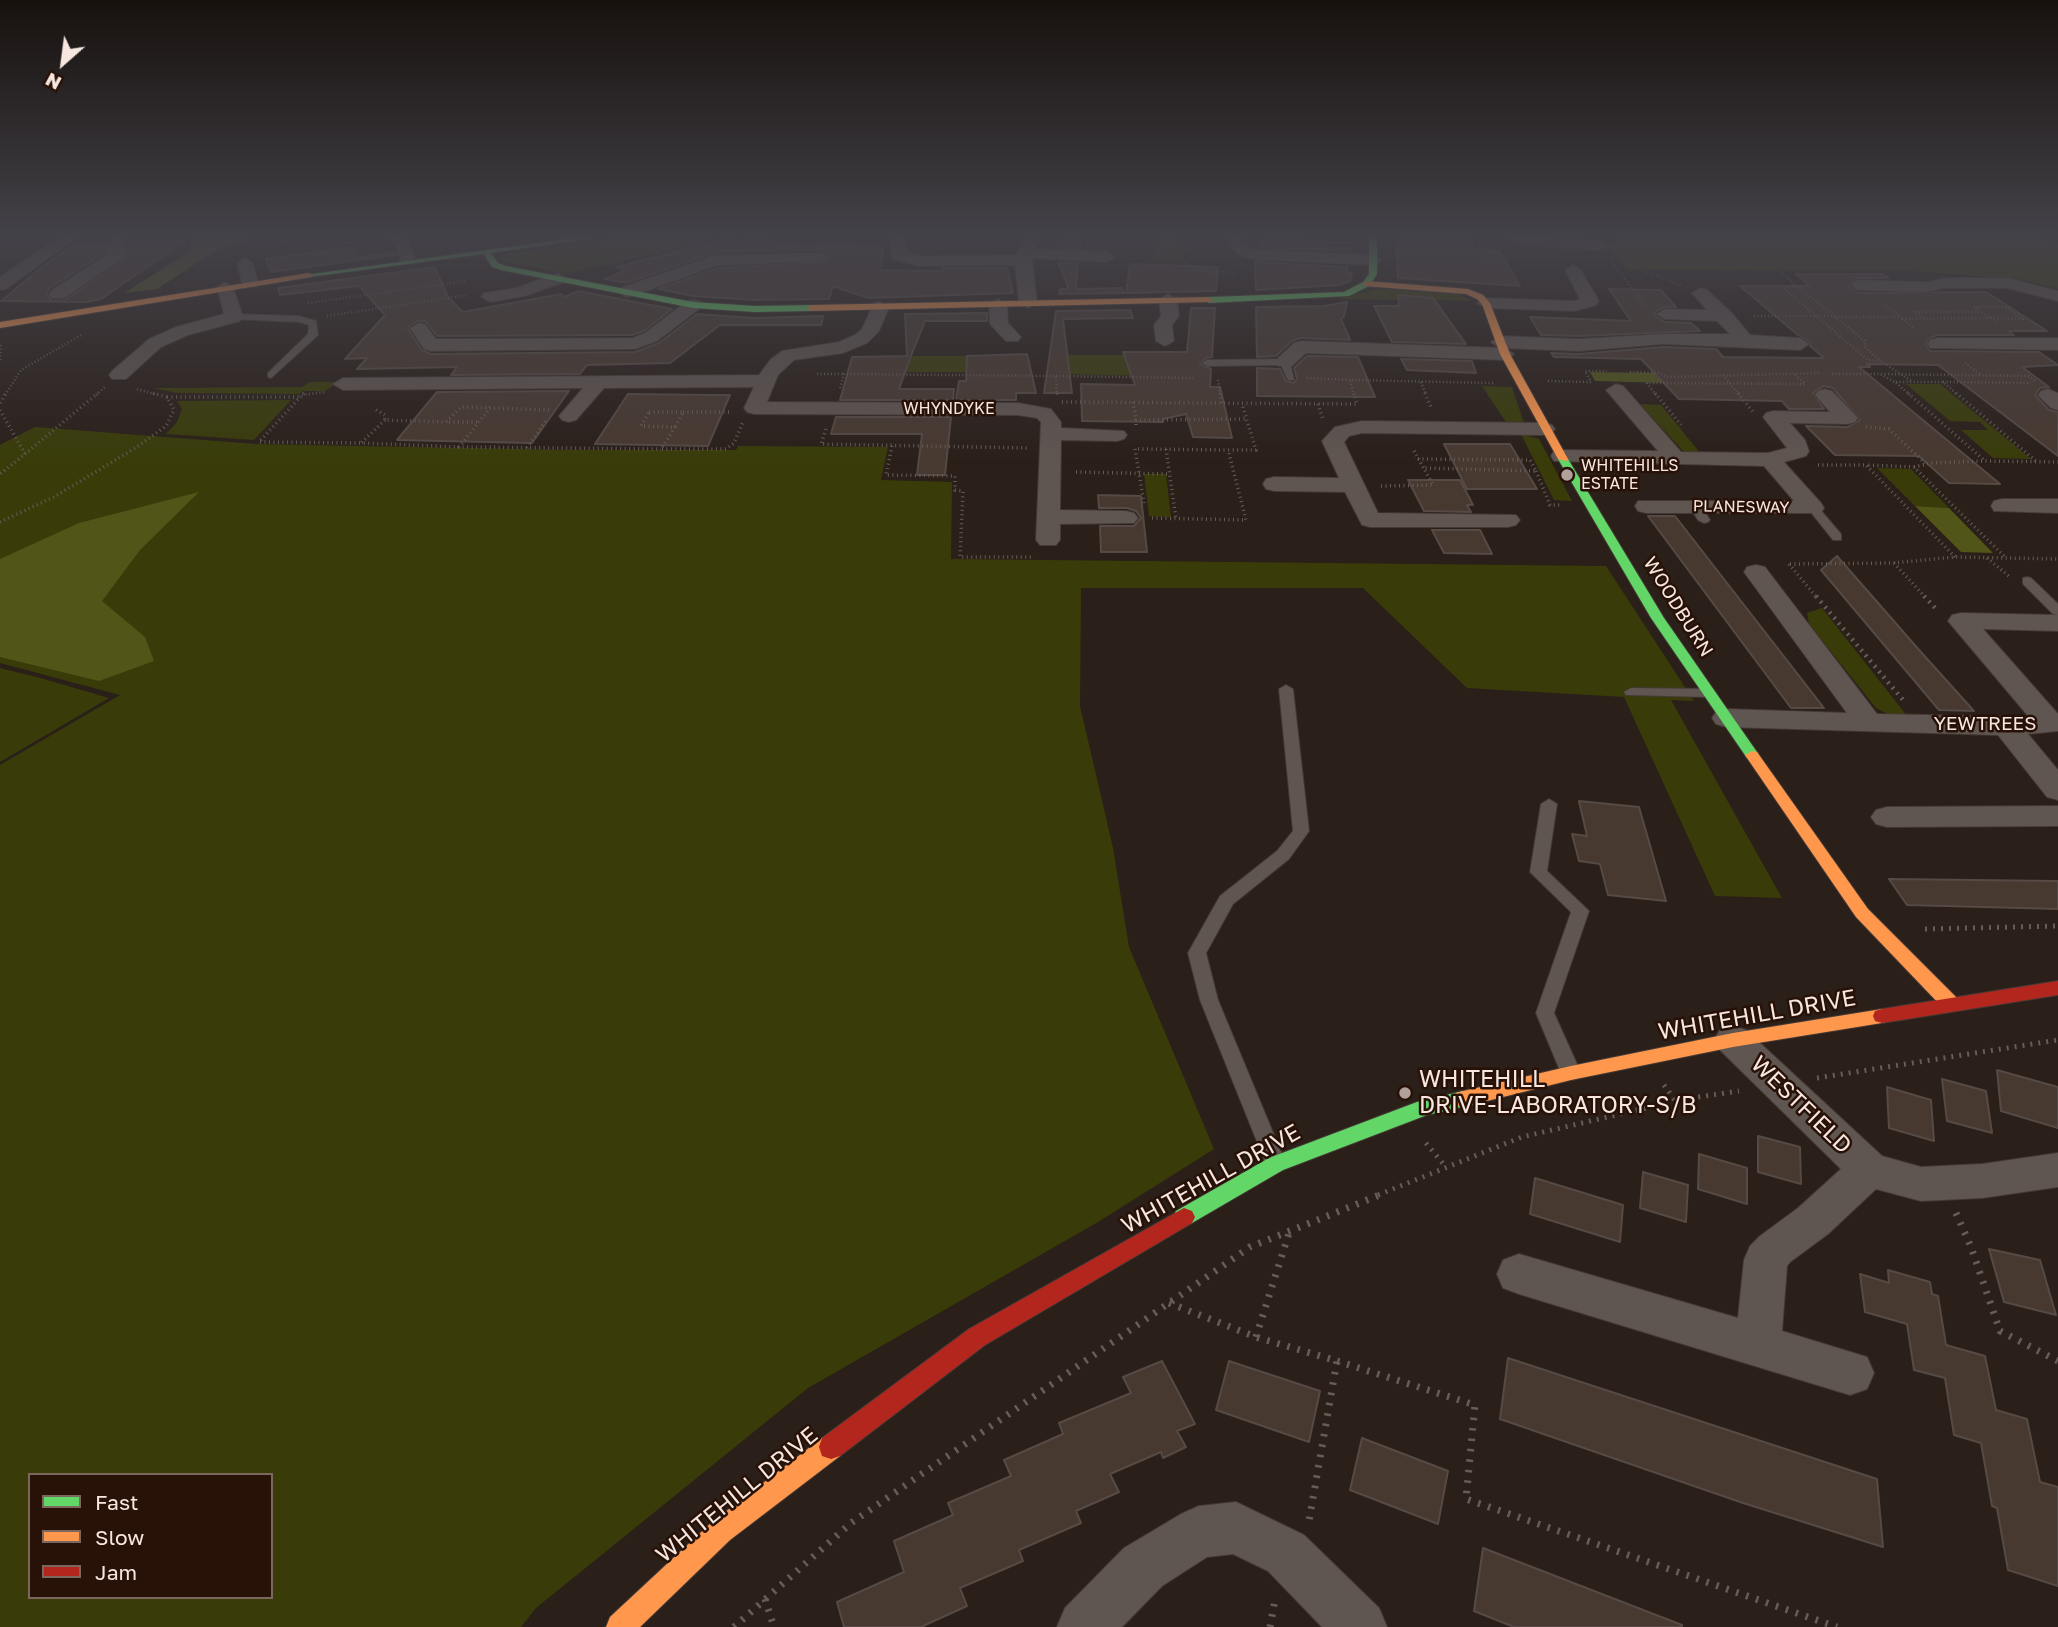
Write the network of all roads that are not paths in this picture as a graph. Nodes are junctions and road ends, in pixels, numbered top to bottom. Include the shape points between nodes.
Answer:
1 (80, 312) edge
2 (232, 312) edge
3 (684, 312) edge
4 (878, 312) edge
5 (998, 312) edge
6 (1170, 312) edge
7 (1488, 312) edge
8 (1721, 312) edge
9 (1665, 314) dead end
10 (1725, 316) junction
11 (234, 317) junction
12 (1910, 320) road end
13 (0, 325) edge
14 (419, 328) dead end
15 (1012, 337) dead end
16 (1745, 340) junction
17 (1165, 341) dead end
18 (1496, 341) junction
19 (1800, 344) dead end
20 (1937, 344) junction
21 (2058, 344) edge
22 (1953, 356) dead end
23 (1207, 363) dead end
24 (1288, 370) joint
25 (119, 375) road end
26 (271, 375) dead end
27 (1616, 378) road end
28 (600, 380) junction
29 (766, 381) junction
30 (344, 384) road end
31 (405, 384) junction
32 (1825, 394) dead end
33 (380, 415) road end
34 (569, 416) dead end
35 (1545, 429) junction
36 (1050, 435) junction
37 (1117, 435) road end
38 (1562, 456) junction
39 (1675, 458) junction
40 (1770, 460) junction
41 (1274, 484) dead end
42 (1352, 486) junction
43 (1646, 506) dead end
44 (2002, 506) dead end
45 (2058, 506) edge
46 (1813, 508) junction
47 (1136, 518) road end
48 (1508, 520) dead end
49 (1837, 537) dead end
50 (1756, 572) road end
51 (2027, 581) road end
52 (2058, 611) edge
53 (2058, 623) edge
54 (1286, 690) dead end
55 (1631, 692) dead end
56 (1708, 694) junction
57 (1726, 718) junction
58 (1869, 723) junction
59 (2007, 727) junction
60 (2058, 790) edge
61 (1549, 804) dead end
62 (2058, 816) edge
63 (1887, 817) dead end
64 (2058, 988) edge
65 (1951, 1004) junction
66 (1733, 1040) junction
67 (1571, 1073) junction
68 (1276, 1164) junction
69 (1869, 1170) junction
70 (2058, 1170) edge
71 (1519, 1274) dead end
72 (1758, 1344) junction
73 (1850, 1373) dead end
74 (620, 1627) edge
75 (1084, 1627) edge
76 (1360, 1627) edge

1 - 13 street
2 - 11 street
3 - 14 street via 651,337 635,343 431,345
4 - 29 street via 861,339 842,347 789,355
5 - 15 street via 999,324
6 - 17 street via 1163,325
7 - 18 street, WOODBURN
8 - 10 street
9 - 10 street
10 - 16 street
11 - 25 street via 155,343
11 - 26 lane via 313,323 313,335
12 - 20 street
16 - 18 street via 1579,345
16 - 19 street
18 - 24 street via 1301,347
18 - 35 street, WOODBURN
20 - 21 street
20 - 22 street
23 - 24 lane
27 - 39 street
28 - 29 street
28 - 31 street
28 - 34 street
29 - 36 street, WHYNDYKE via 751,408 1018,409 1044,413 1051,422
30 - 31 street
31 - 33 street
32 - 40 street via 1848,418 1773,416 1798,451
35 - 38 street, WOODBURN
35 - 42 street via 1362,427 1342,431 1333,441
36 - 37 street
36 - 47 street via 1048,529
38 - 39 street
38 - 56 street, WOODBURN
39 - 40 street
40 - 46 street, PLANESWAY
41 - 42 street
42 - 48 street via 1370,520
43 - 46 street, PLANESWAY via 1700,513
44 - 45 street
46 - 49 lane
50 - 58 street
51 - 52 lane
53 - 59 street, YEWTREES via 1961,621 2051,724
54 - 68 lane via 1301,831 1283,855 1226,900 1197,953 1209,1000
55 - 56 lane
56 - 57 street, WOODBURN
57 - 58 street, YEWTREES
57 - 65 street, WOODBURN via 1862,912
58 - 59 street, YEWTREES
59 - 60 street
61 - 67 lane via 1538,872 1580,911 1545,1013
62 - 63 street
64 - 65 street, WHITEHILL DRIVE
65 - 66 street, WHITEHILL DRIVE
66 - 67 street, WHITEHILL DRIVE
66 - 69 street, WESTFIELD
67 - 68 street, WHITEHILL DRIVE via 1424,1108
68 - 74 street, WHITEHILL DRIVE via 977,1337 721,1531
69 - 70 street, WESTFIELD via 1921,1184
69 - 72 street, WESTFIELD via 1813,1221 1774,1248 1766,1260
71 - 72 street
72 - 73 street
75 - 76 street via 1143,1567 1199,1532 1236,1528 1286,1553

